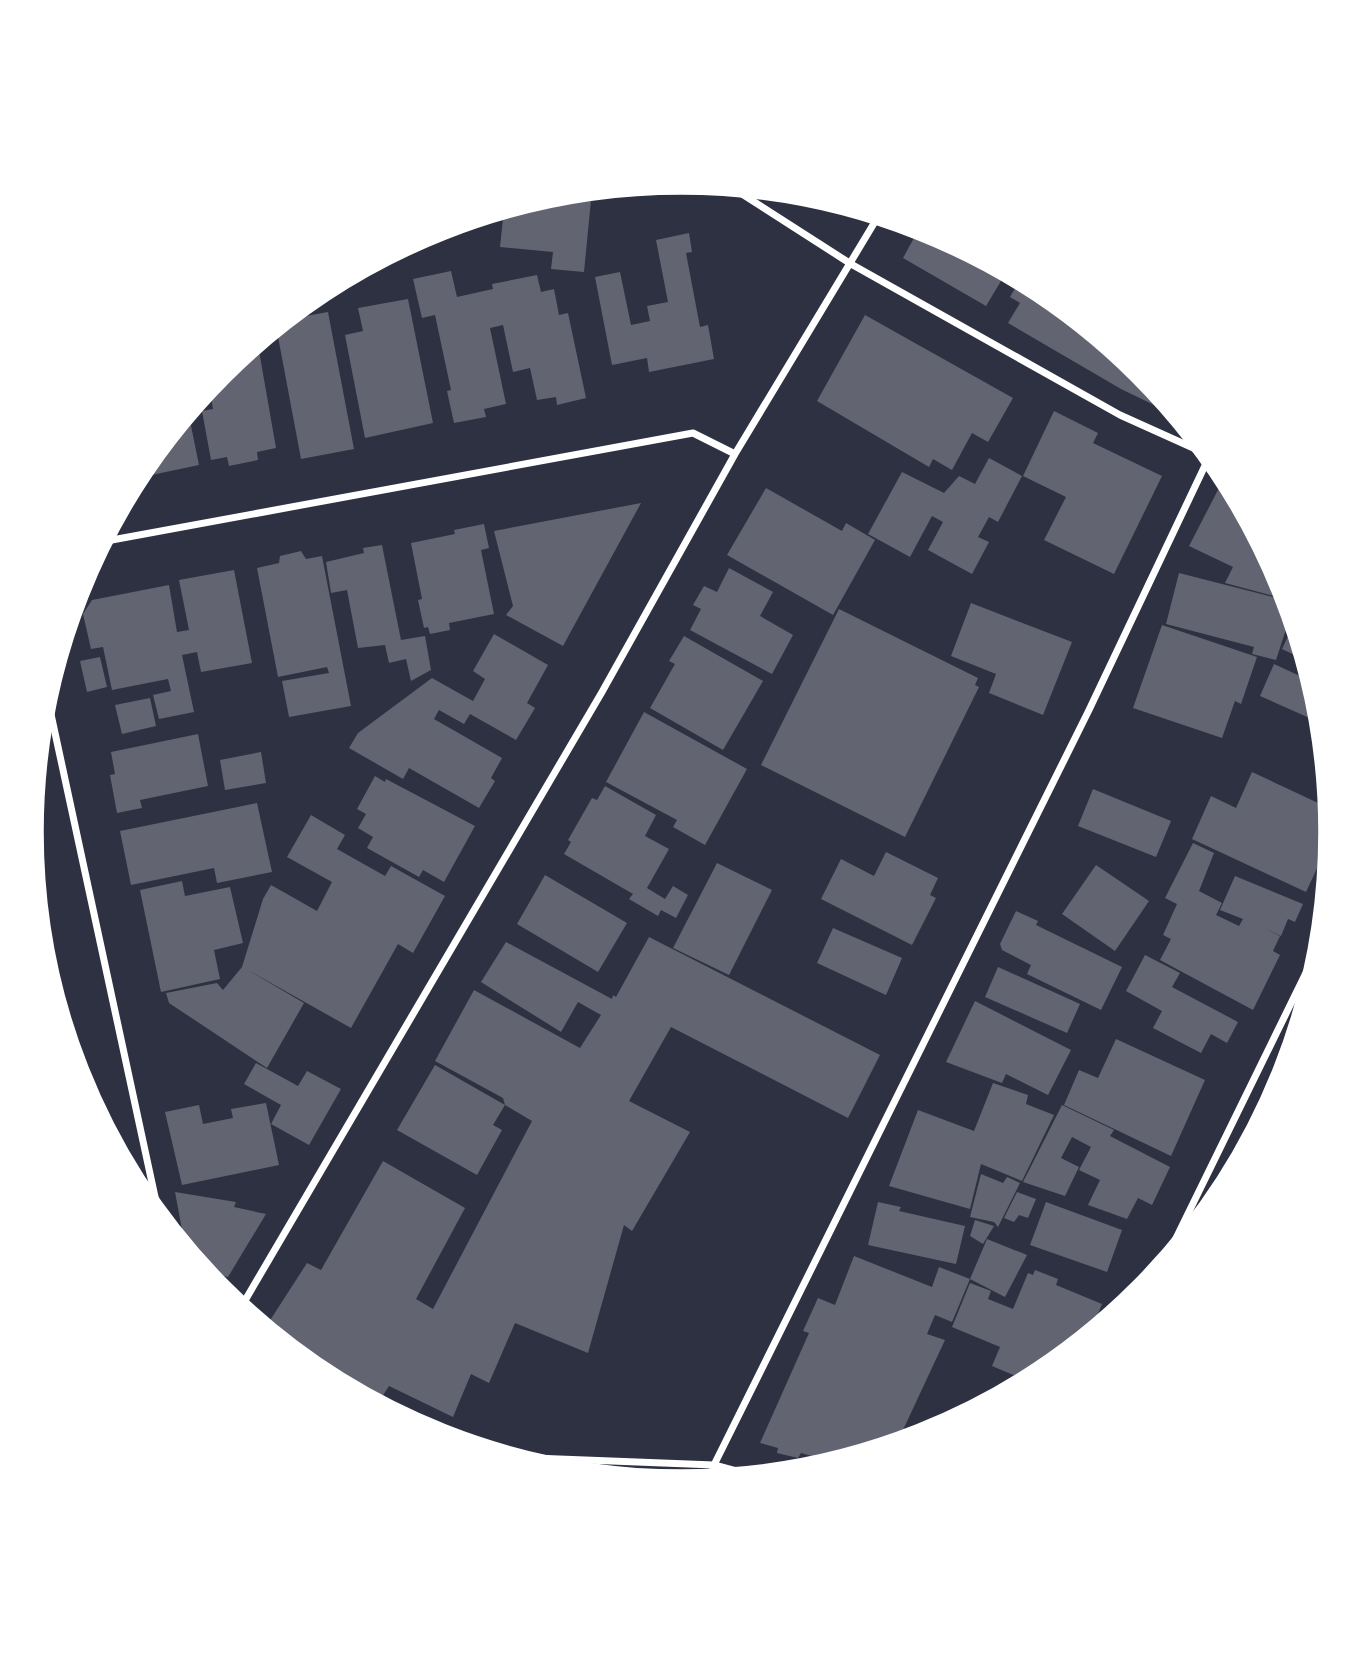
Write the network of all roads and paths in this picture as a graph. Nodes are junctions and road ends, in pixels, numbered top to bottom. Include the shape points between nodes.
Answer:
1 (745, 196) edge
2 (874, 223) edge
3 (851, 264) junction
4 (1192, 448) edge
5 (735, 454) junction
6 (1206, 467) edge
7 (114, 540) edge
8 (53, 717) edge
9 (1304, 976) edge
10 (155, 1194) edge
11 (1177, 1236) edge
12 (246, 1300) edge
13 (552, 1459) edge
14 (714, 1465) junction
15 (733, 1470) edge
16 (712, 1471) edge

1 - 3 street
2 - 3 street
3 - 4 street via 1120,415
3 - 5 street
5 - 7 street via 693,433
5 - 12 street
6 - 14 street
8 - 10 street
9 - 11 street
13 - 14 street
14 - 15 street
14 - 16 street

